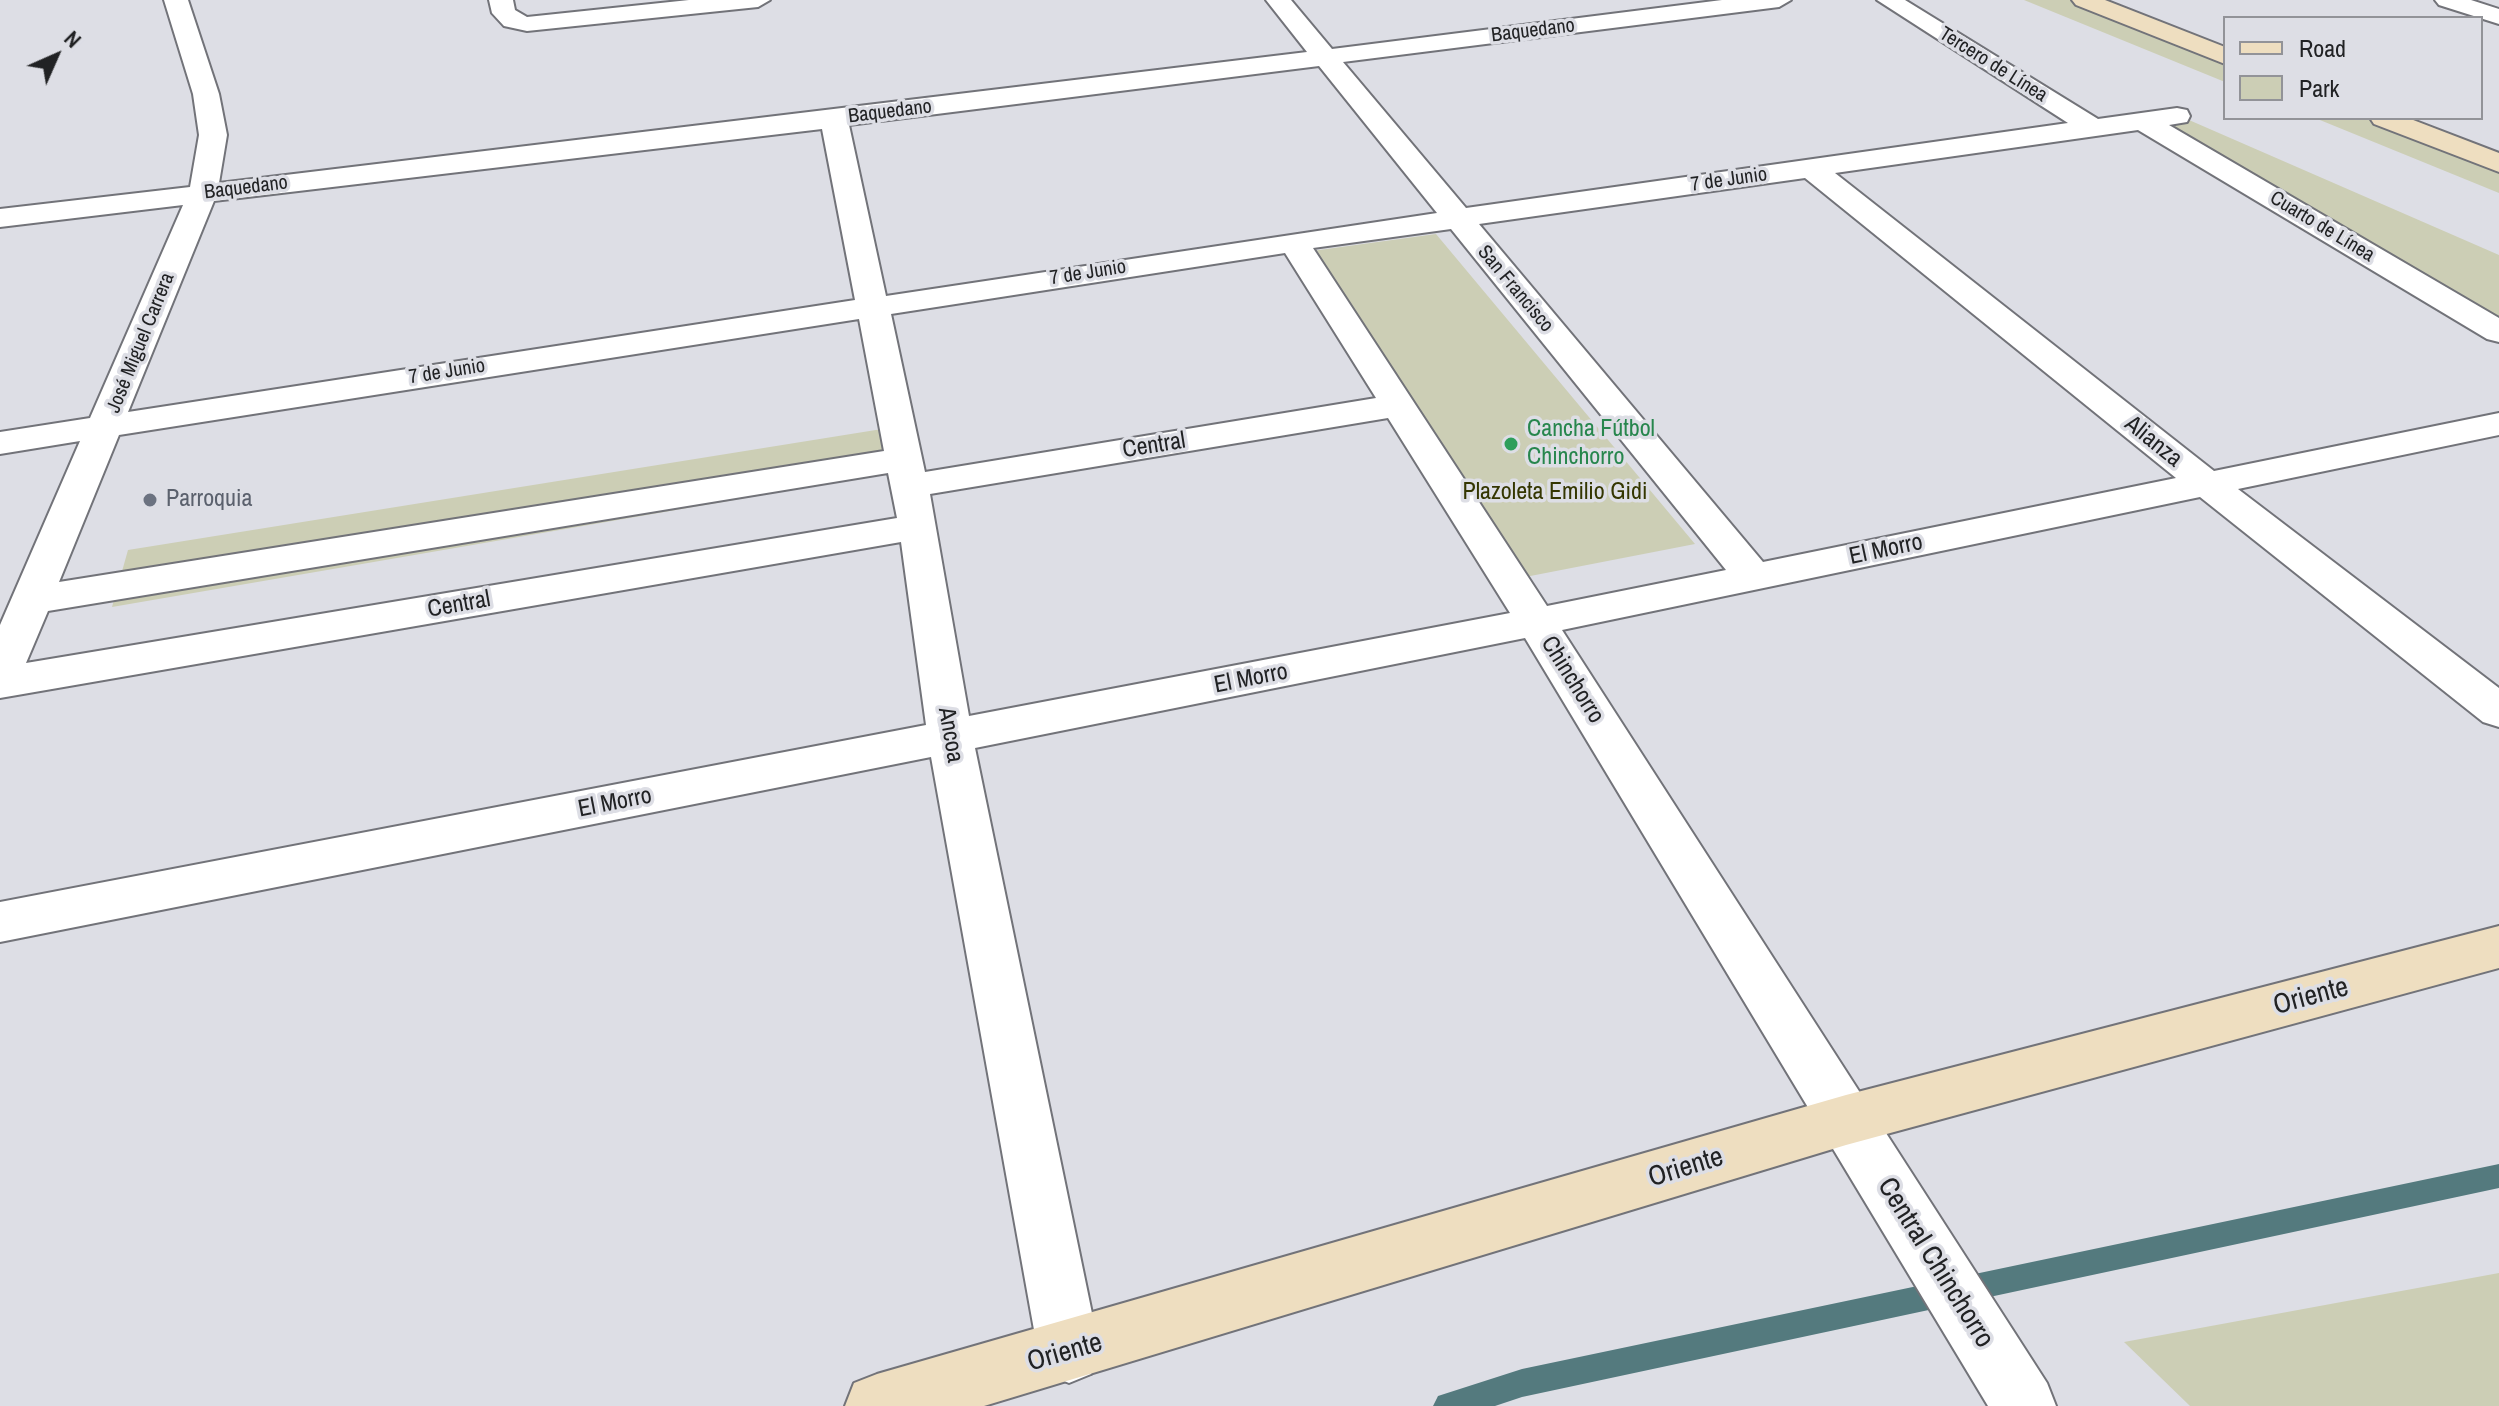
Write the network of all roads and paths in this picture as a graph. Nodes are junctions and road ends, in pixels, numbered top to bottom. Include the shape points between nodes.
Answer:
1 (176, 0) edge
2 (758, 0) edge
3 (1278, 0) edge
4 (1779, 0) edge
5 (1889, 0) edge
6 (2084, 0) edge
7 (2447, 0) edge
8 (507, 10) edge
9 (2499, 17) edge
10 (2223, 55) edge
11 (1322, 57) junction
12 (2177, 116) dead end
13 (834, 119) junction
14 (2389, 120) edge
15 (2144, 122) junction
16 (2097, 130) junction
17 (2499, 163) edge
18 (1811, 168) junction
19 (203, 193) junction
20 (0, 218) edge
21 (1457, 219) junction
22 (1294, 242) junction
23 (873, 306) junction
24 (2499, 332) edge
25 (1400, 405) junction
26 (2499, 424) edge
27 (108, 425) junction
28 (0, 443) edge
29 (2204, 482) junction
30 (910, 491) junction
31 (1754, 577) junction
32 (33, 600) junction
33 (1536, 622) junction
34 (0, 675) edge
35 (0, 683) edge
36 (2499, 711) edge
37 (950, 738) junction
38 (0, 922) edge
39 (2499, 947) edge
40 (1846, 1120) junction
41 (1069, 1352) junction
42 (2023, 1405) edge
43 (877, 1406) edge

1 - 19 street, José Miguel Carrera via 206,94 213,135
2 - 8 street via 551,24
3 - 11 street, San Francisco
4 - 11 street, Baquedano
5 - 16 street, Tercero de Línea
6 - 10 street
7 - 9 street
11 - 13 street, Baquedano
11 - 21 street, San Francisco
12 - 15 street, 7 de Junio
13 - 19 street, Baquedano
13 - 23 street, Ancoa
14 - 17 street
15 - 16 street, 7 de Junio
15 - 24 street, Cuarto de Línea
16 - 18 street, 7 de Junio
18 - 21 street, 7 de Junio
18 - 29 street, Alianza
19 - 20 street, Baquedano
19 - 27 street, José Miguel Carrera
21 - 22 street, 7 de Junio
21 - 31 street, San Francisco
22 - 23 street, 7 de Junio
22 - 25 street, Chinchorro
23 - 27 street, 7 de Junio
23 - 30 street, Ancoa
25 - 30 street, Central
25 - 33 street, Chinchorro
26 - 29 street, El Morro
27 - 28 street, 7 de Junio
27 - 32 street, José Miguel Carrera
29 - 31 street, El Morro
29 - 36 street, Alianza
30 - 32 street, Central
30 - 35 street, Central
30 - 37 street, Ancoa
31 - 33 street, El Morro
32 - 34 street, José Miguel Carrera
33 - 37 street, El Morro
33 - 40 street, Chinchorro
37 - 38 street, El Morro
37 - 41 street, Ancoa
39 - 40 street, Oriente
40 - 41 street, Oriente
40 - 42 street, Central Chinchorro
41 - 43 street, Oriente

